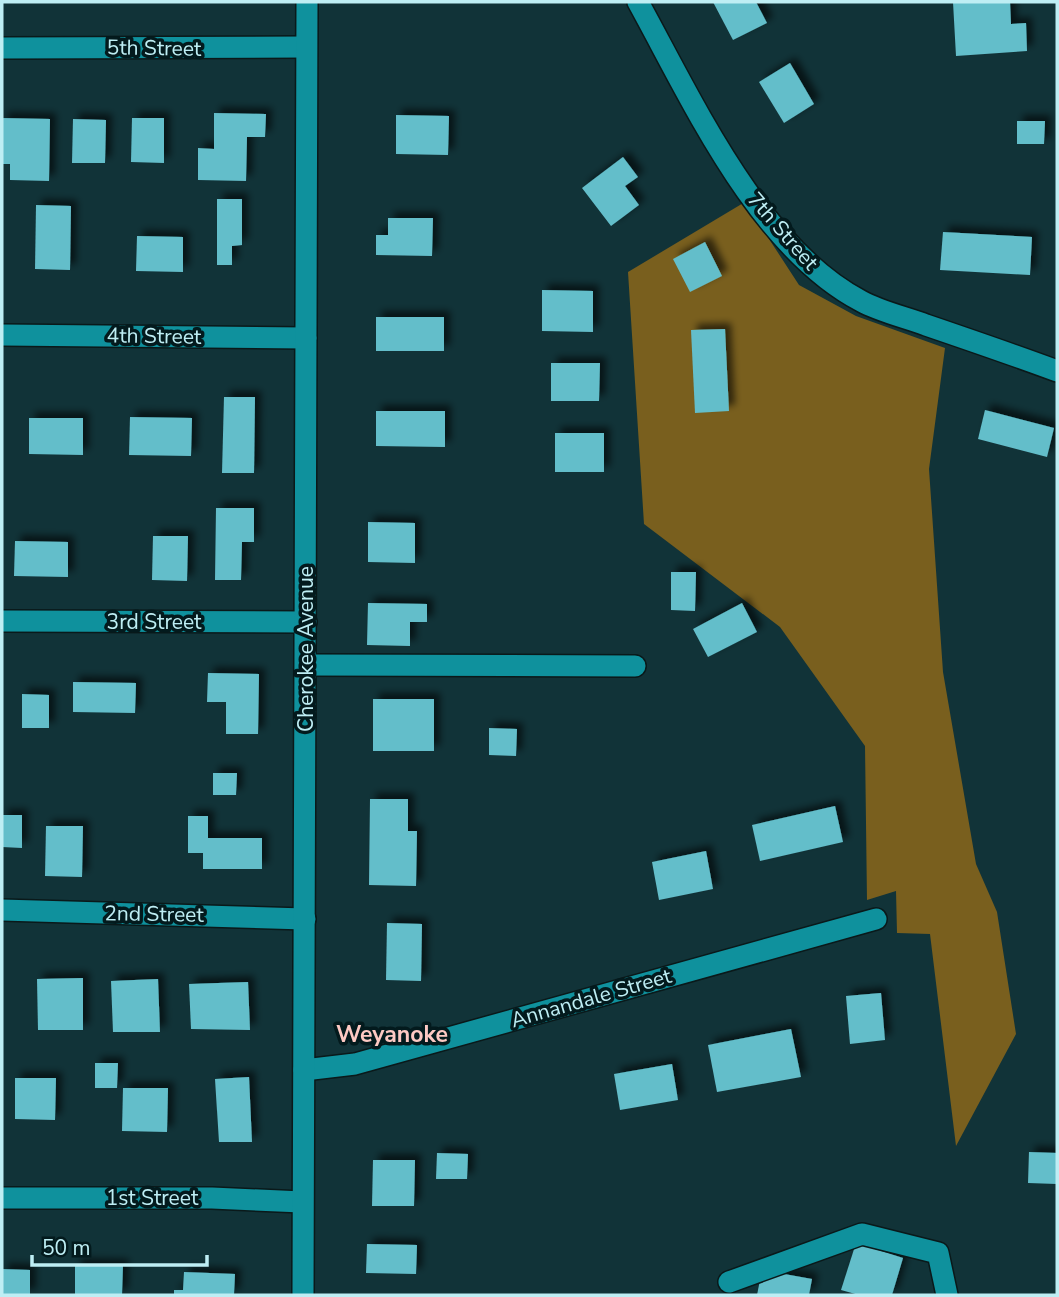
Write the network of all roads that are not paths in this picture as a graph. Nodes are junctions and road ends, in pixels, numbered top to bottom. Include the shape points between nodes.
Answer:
1 (307, 2) edge
2 (638, 2) edge
3 (306, 47) junction
4 (2, 48) edge
5 (2, 335) edge
6 (306, 338) junction
7 (1057, 371) edge
8 (2, 621) edge
9 (306, 622) junction
10 (306, 665) junction
11 (635, 666) dead end
12 (2, 910) edge
13 (305, 919) junction
14 (876, 919) dead end
15 (304, 1070) junction
16 (2, 1198) edge
17 (302, 1202) junction
18 (729, 1282) dead end
19 (303, 1295) edge
20 (947, 1295) edge

1 - 3 street, Cherokee Avenue
2 - 7 street, 7th Street via 719,148 759,207 828,280 862,302
3 - 4 street, 5th Street
3 - 6 street, Cherokee Avenue
5 - 6 street, 4th Street
6 - 9 street, Cherokee Avenue
8 - 9 street, 3rd Street
9 - 10 street, Cherokee Avenue
10 - 11 street
10 - 13 street, Cherokee Avenue
12 - 13 street, 2nd Street
13 - 15 street, Cherokee Avenue
14 - 15 street, Annandale Street via 355,1064
15 - 17 street, Cherokee Avenue
16 - 17 street, 1st Street
17 - 19 street, Cherokee Avenue
18 - 20 street via 862,1234 938,1253

